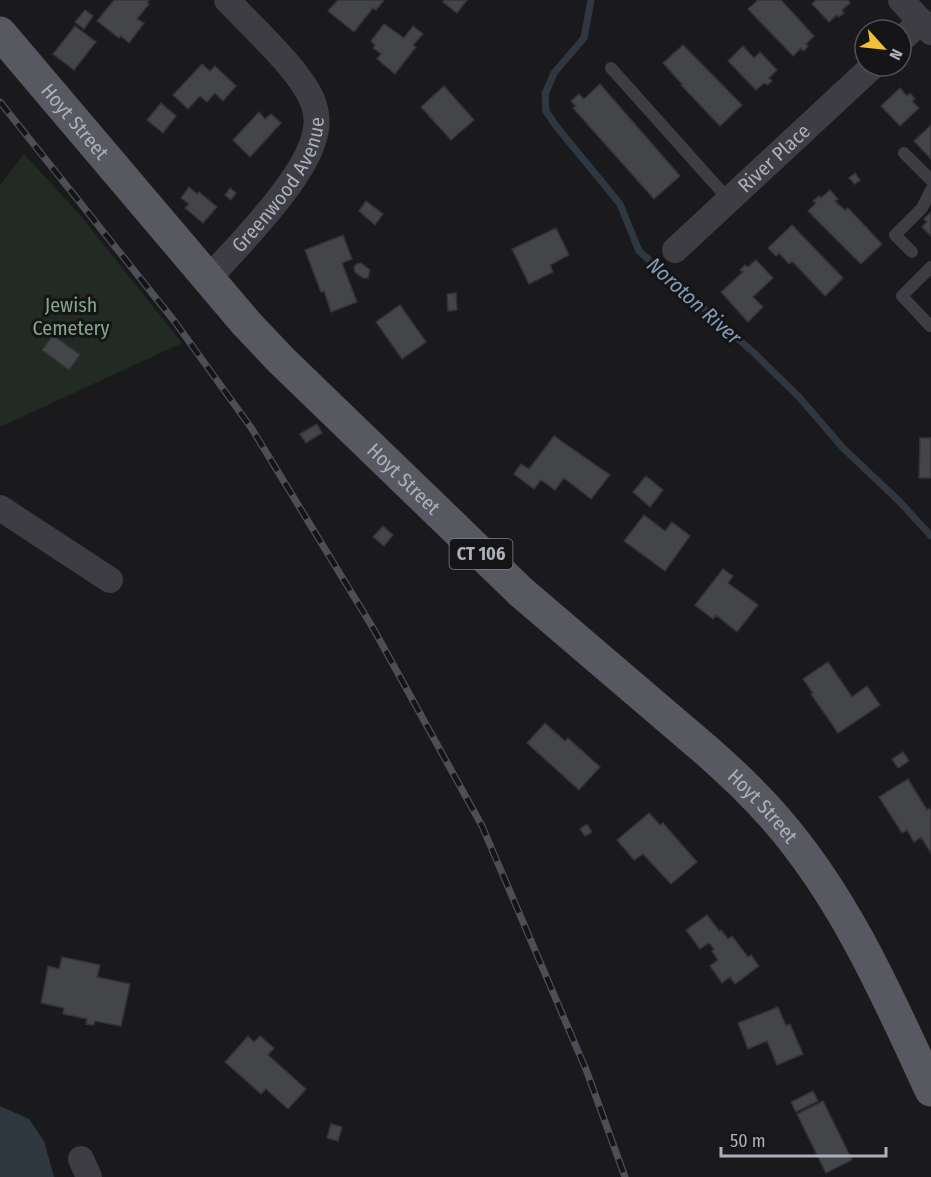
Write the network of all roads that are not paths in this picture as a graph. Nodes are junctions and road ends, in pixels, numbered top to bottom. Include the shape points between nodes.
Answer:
1 (227, 0) edge
2 (901, 0) edge
3 (926, 27) edge
4 (0, 33) edge
5 (611, 68) dead end
6 (860, 78) edge
7 (904, 153) dead end
8 (931, 180) edge
9 (931, 190) edge
10 (730, 201) junction
11 (675, 250) dead end
12 (912, 252) dead end
13 (931, 267) edge
14 (208, 279) junction
15 (930, 326) edge
16 (0, 508) edge
17 (110, 580) dead end
18 (931, 1090) edge

1 - 14 street, Greenwood Avenue via 302,84 314,105 316,128 300,169
2 - 3 street
4 - 14 main road, Hoyt Street / CT 106
5 - 10 lane
6 - 10 street, River Place
7 - 8 lane
9 - 12 lane via 922,208 895,235
10 - 11 street, River Place
13 - 15 lane via 902,296
14 - 18 main road, Hoyt Street / CT 106 via 281,360 521,592 734,774 776,818 820,878 870,960
16 - 17 street

